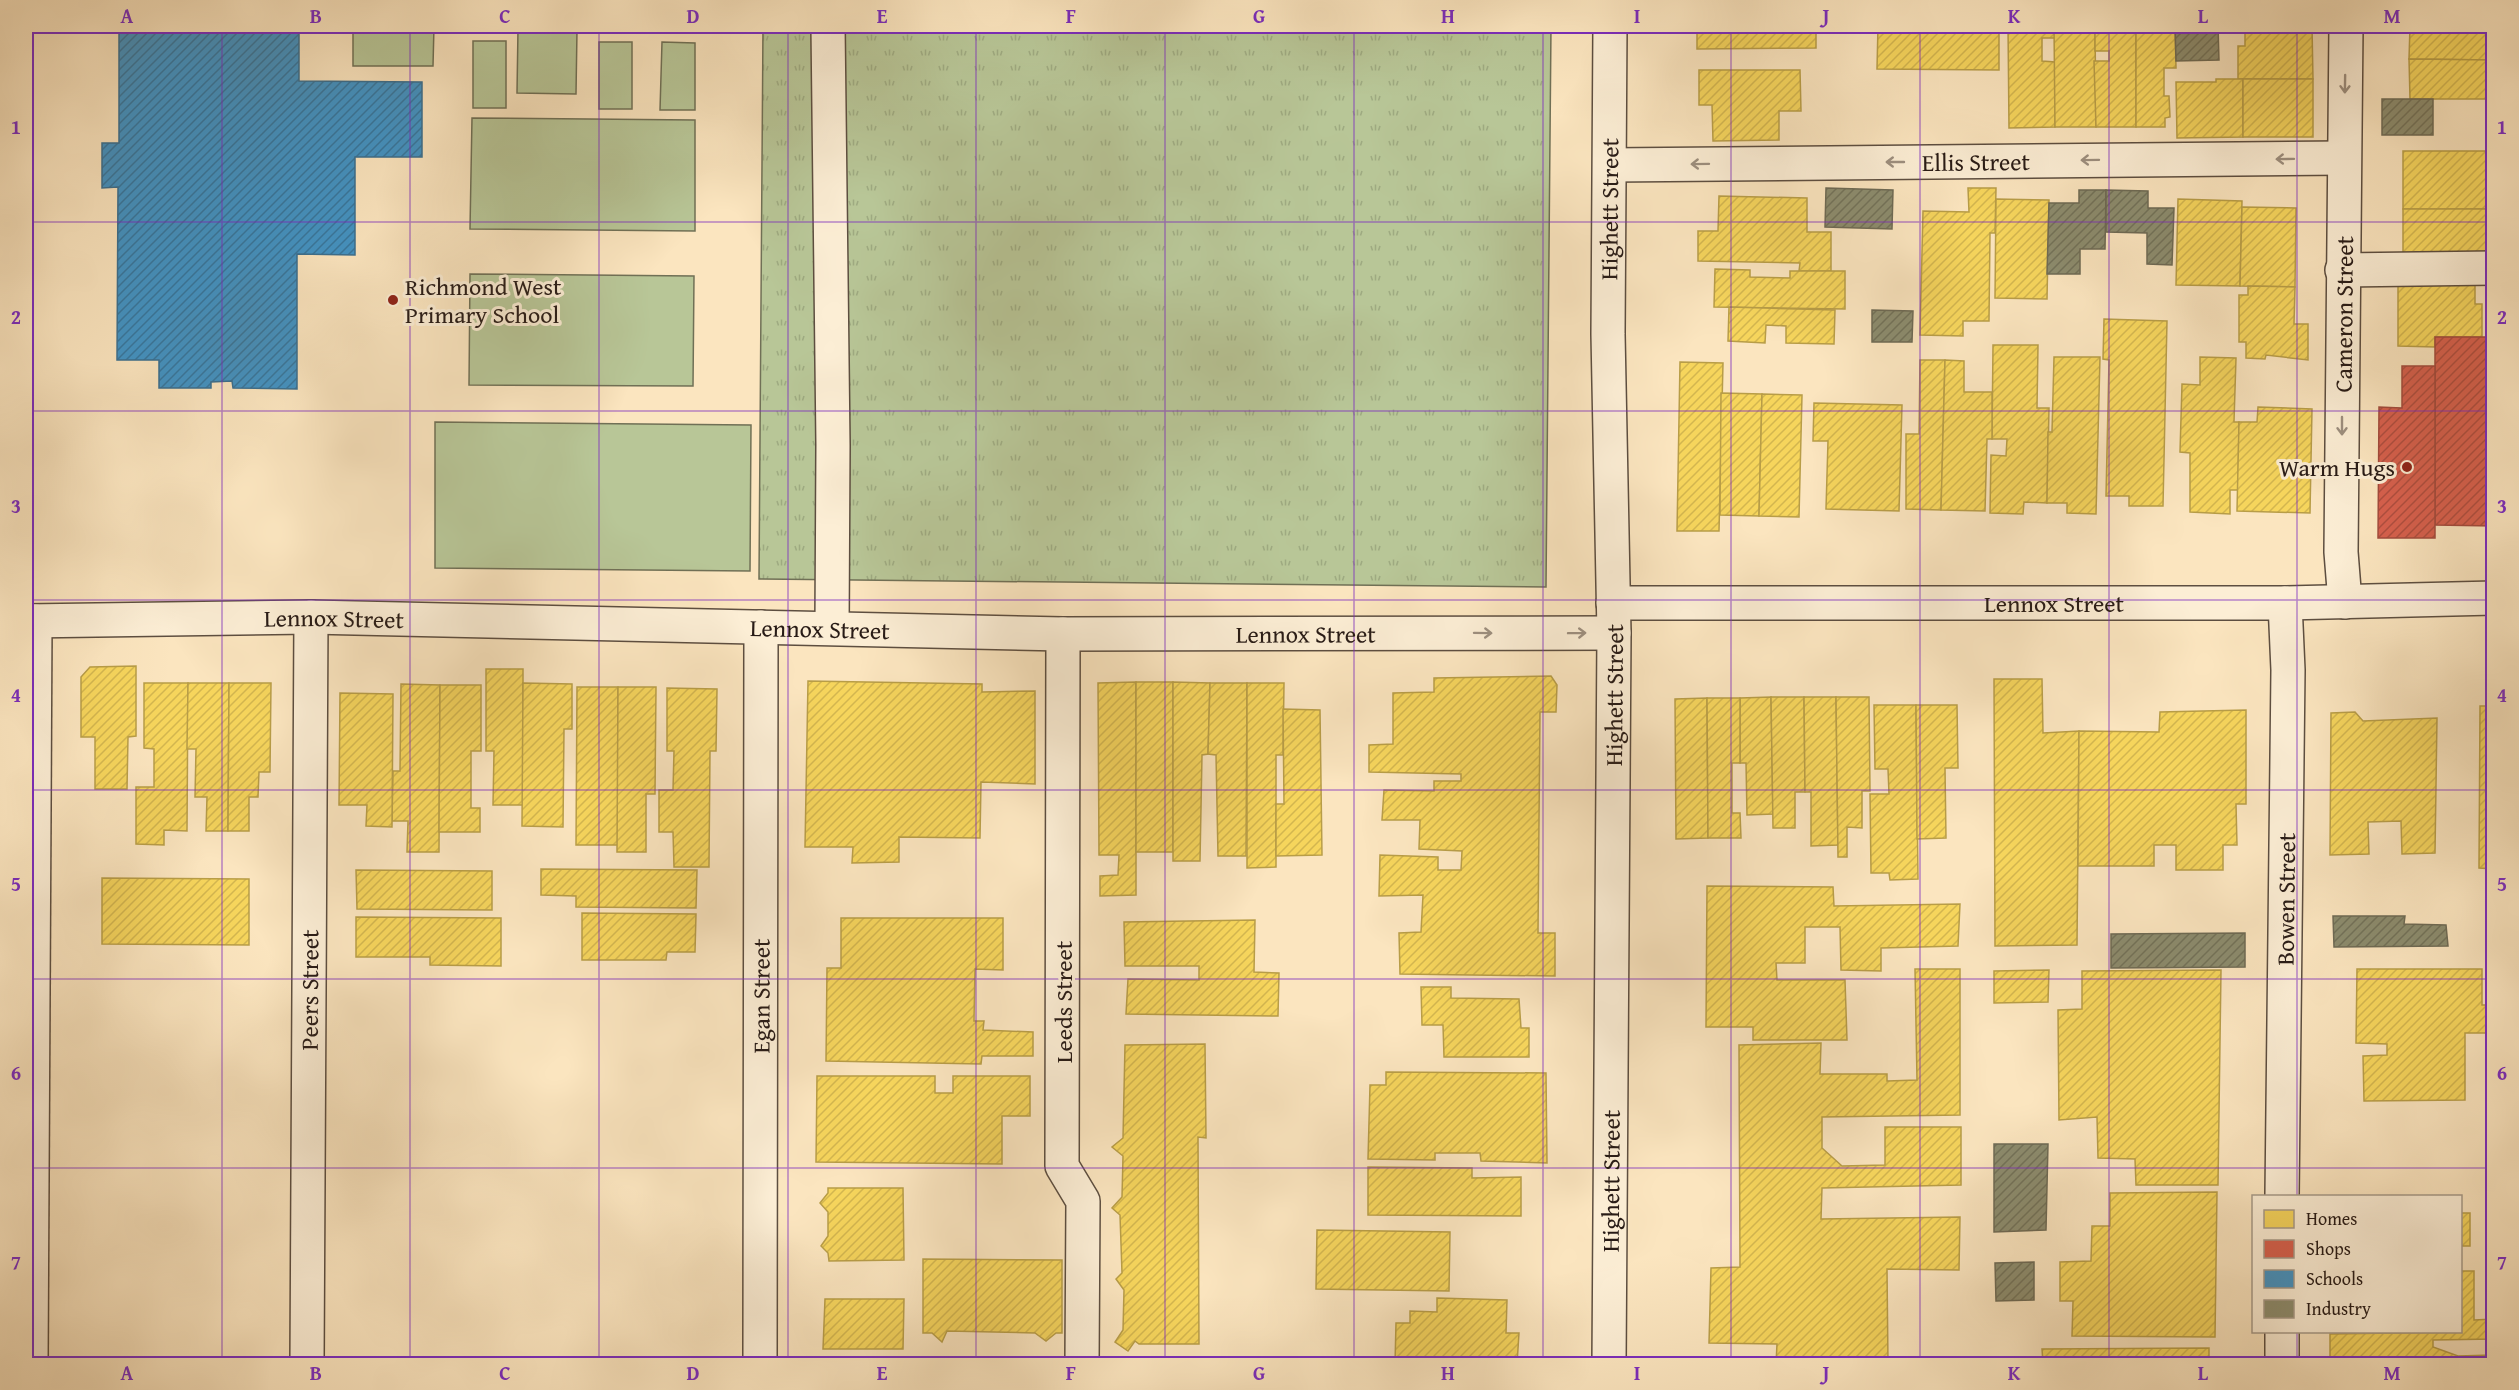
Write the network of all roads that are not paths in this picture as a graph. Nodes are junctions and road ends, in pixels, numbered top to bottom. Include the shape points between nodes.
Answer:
1 (828, 26) edge
2 (1610, 26) edge
3 (2346, 26) edge
4 (2344, 158) junction
5 (1610, 165) junction
6 (2493, 268) edge
7 (2342, 270) junction
8 (2493, 598) edge
9 (2345, 602) junction
10 (2285, 603) junction
11 (311, 616) junction
12 (1613, 618) junction
13 (30, 621) edge
14 (761, 627) junction
15 (832, 628) junction
16 (1063, 634) junction
17 (2282, 1195) edge
18 (2282, 1333) edge
19 (31, 1365) edge
20 (307, 1365) edge
21 (760, 1365) edge
22 (1082, 1365) edge
23 (1609, 1365) edge
24 (2282, 1365) edge

1 - 15 street via 834,445
2 - 5 street, Highett Street
3 -> 4 street, Cameron Street
4 -> 5 street, Ellis Street
4 - 7 street, Cameron Street
5 - 12 street, Highett Street via 1608,353
6 - 7 street
7 -> 9 street, Cameron Street via 2341,552
8 - 9 street, Lennox Street
9 - 10 street, Lennox Street
10 - 12 street, Lennox Street
10 - 17 street, Bowen Street via 2288,670
11 - 13 street, Lennox Street
11 - 14 street, Lennox Street
11 - 20 street, Peers Street
16 -> 12 street, Lennox Street via 1426,633
12 - 23 street, Highett Street
13 - 19 street
14 - 15 street, Lennox Street
14 - 21 street, Egan Street
15 - 16 street, Lennox Street
16 - 22 street, Leeds Street via 1062,1166 1083,1201
18 - 24 street

